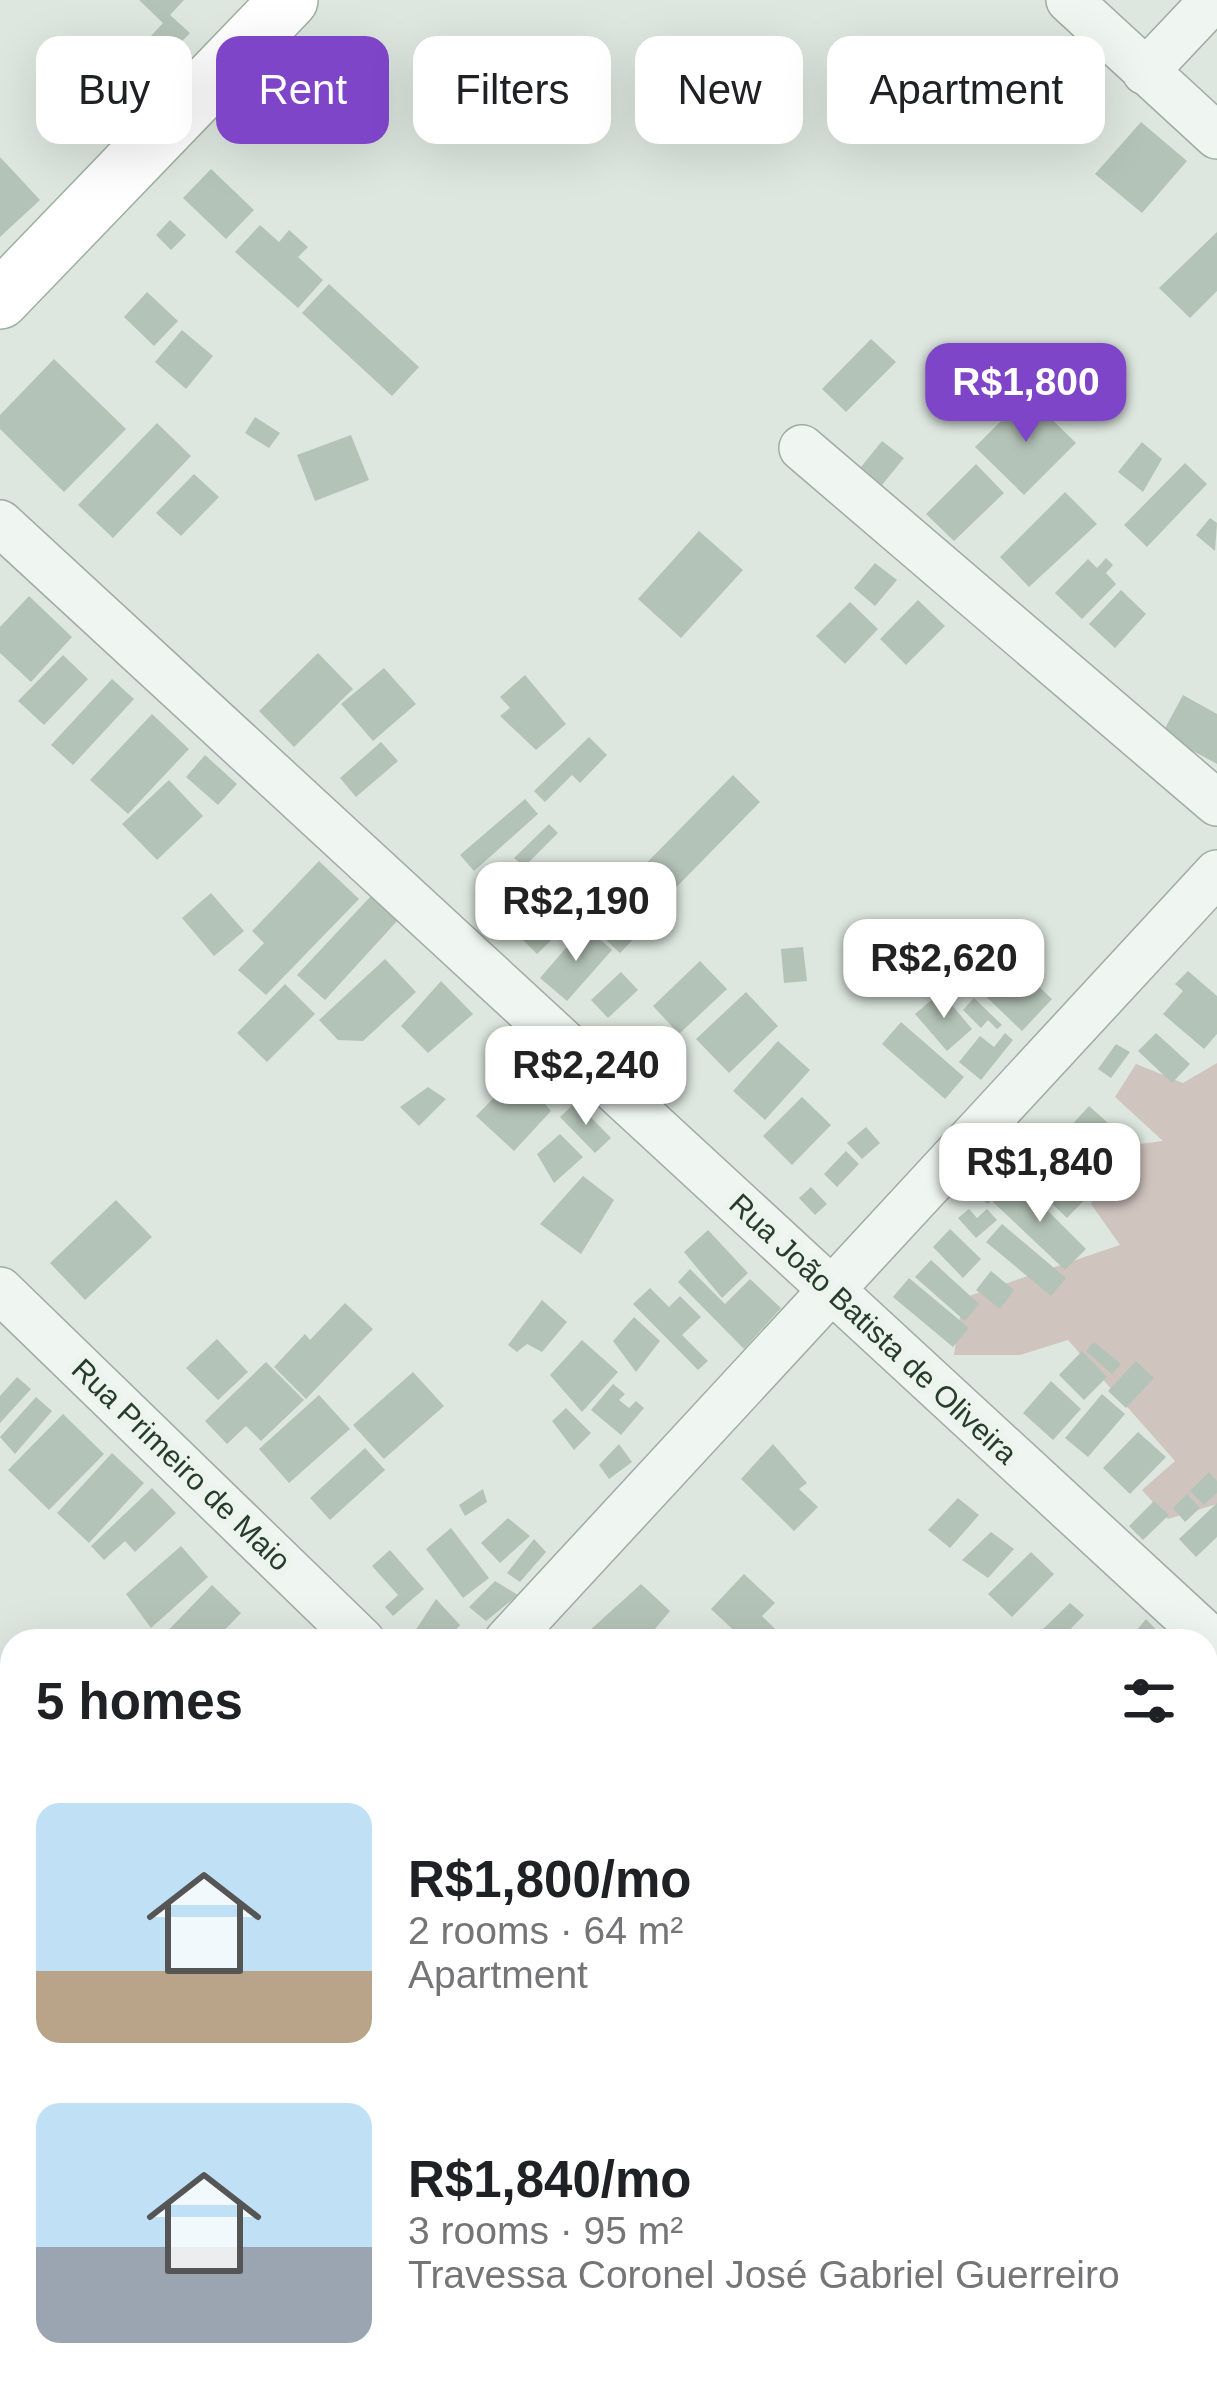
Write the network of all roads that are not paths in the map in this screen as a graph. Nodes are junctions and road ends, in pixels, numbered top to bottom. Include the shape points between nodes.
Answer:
1 (289, 0) edge
2 (1069, 0) edge
3 (1213, 0) edge
4 (1145, 72) junction
5 (1217, 136) edge
6 (0, 300) edge
7 (802, 448) dead end
8 (0, 523) edge
9 (1217, 803) edge
10 (1217, 873) edge
11 (0, 1290) edge
12 (830, 1290) junction
13 (350, 1629) edge
14 (518, 1629) edge
15 (1200, 1629) edge

1 - 6 main road
2 - 4 street
3 - 4 street
4 - 5 street
7 - 9 street
8 - 12 street, Rua João Batista de Oliveira
10 - 12 street
11 - 13 street, Rua Primeiro de Maio
12 - 14 street
12 - 15 street, Rua João Batista de Oliveira

